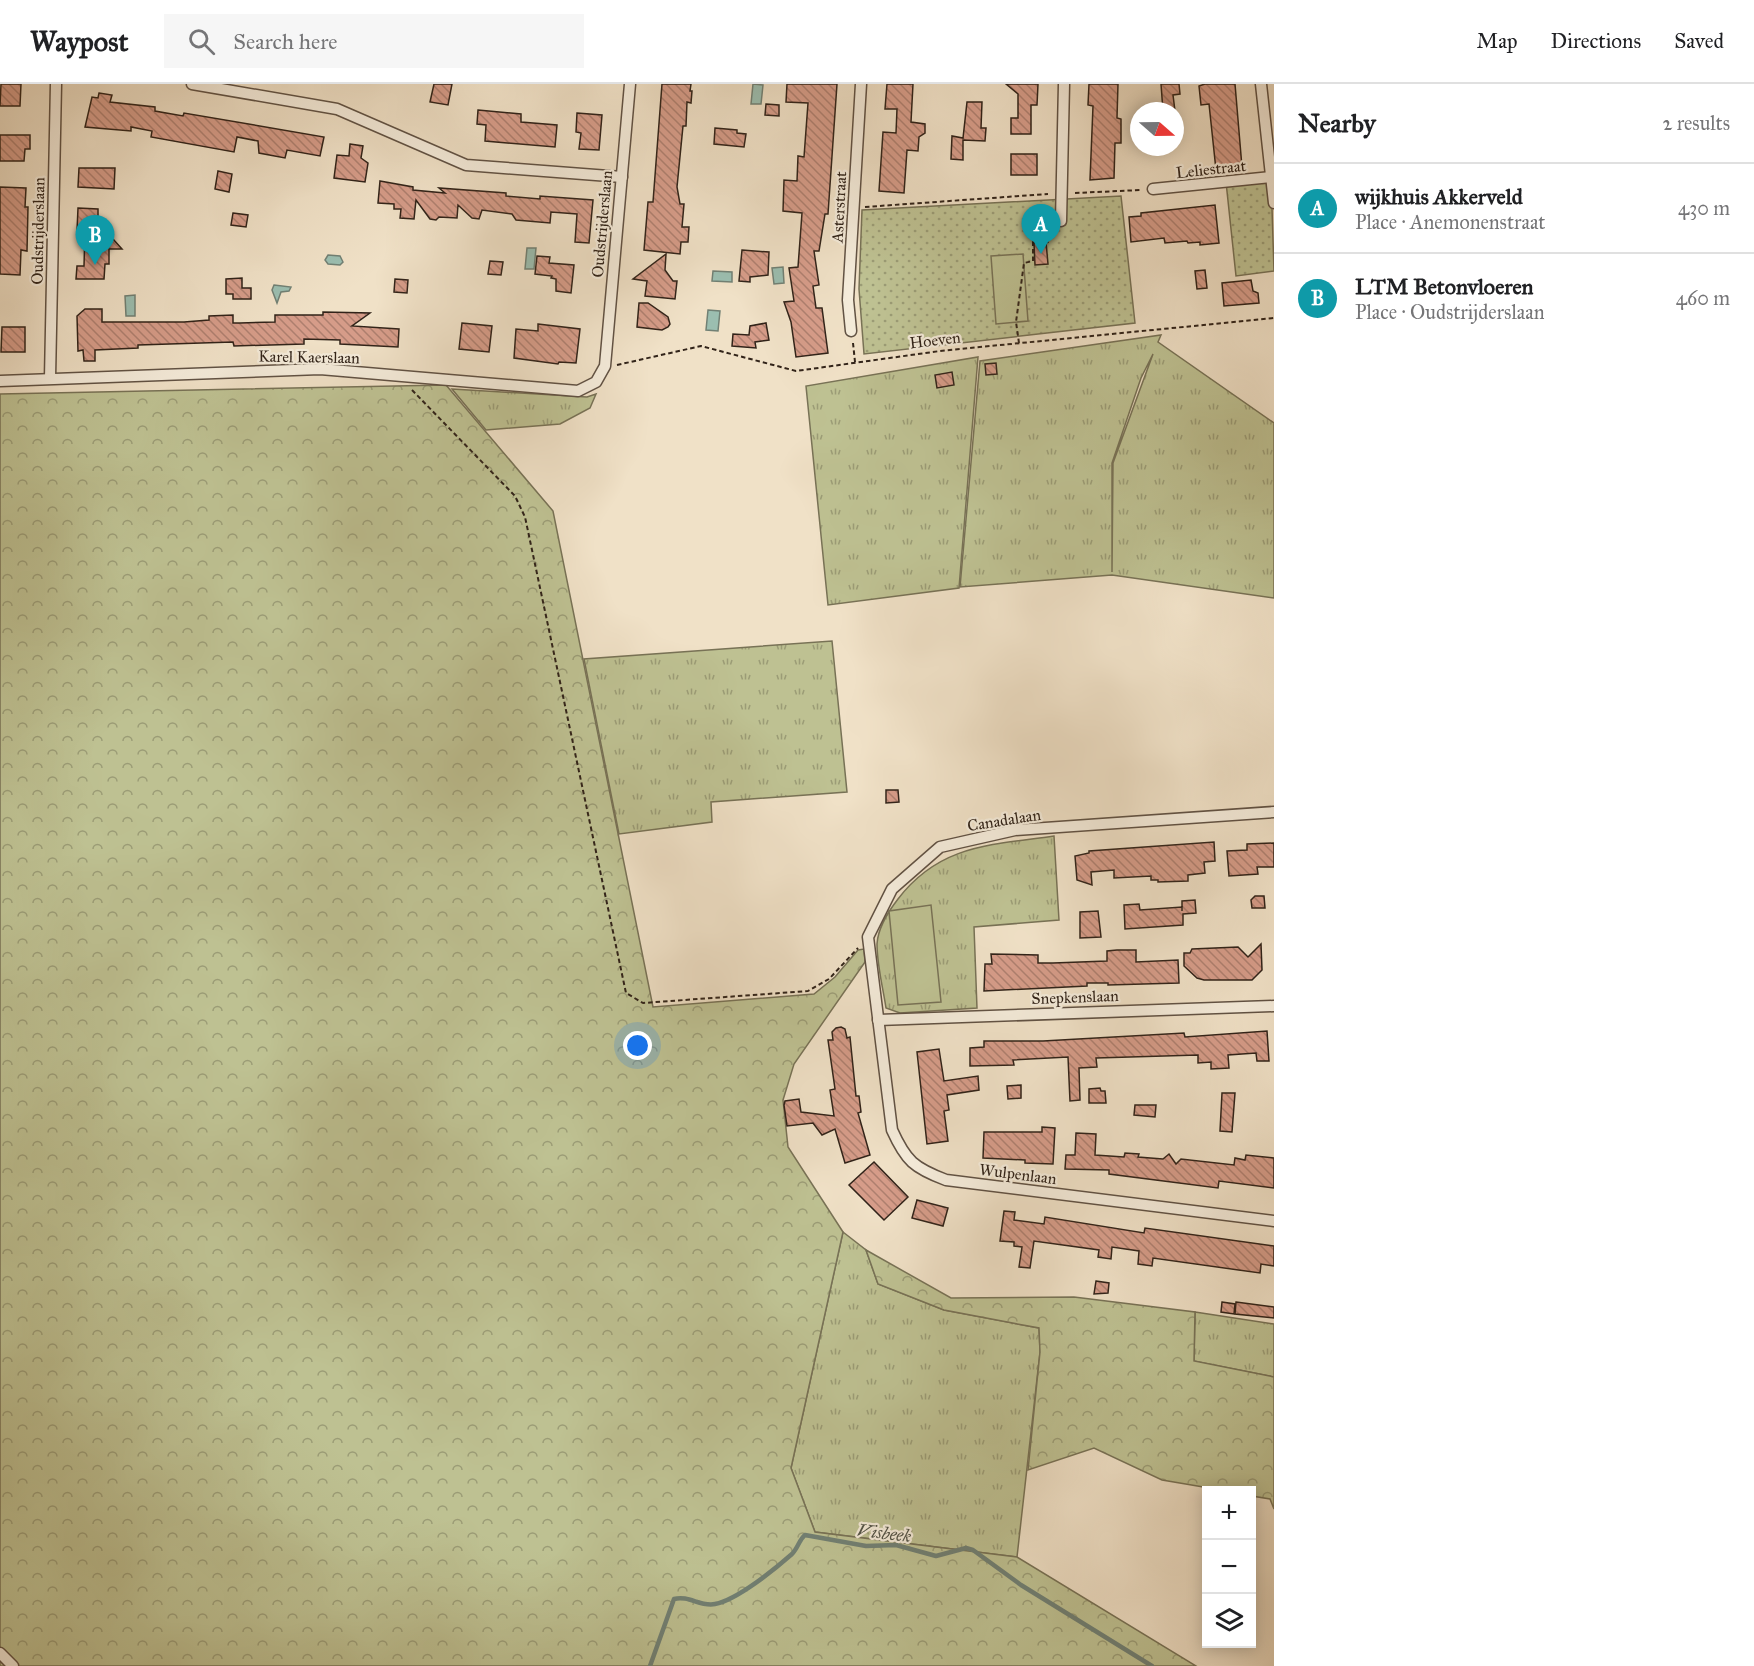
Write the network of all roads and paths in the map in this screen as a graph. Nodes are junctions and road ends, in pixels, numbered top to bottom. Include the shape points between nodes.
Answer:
1 (56, 84) edge
2 (192, 84) edge
3 (630, 84) edge
4 (861, 84) edge
5 (1064, 84) edge
6 (1261, 84) edge
7 (622, 177) junction
8 (1271, 177) junction
9 (1153, 189) joint
10 (1062, 194) junction
11 (1274, 203) edge
12 (854, 207) junction
13 (1061, 221) joint
14 (1274, 318) edge
15 (851, 331) joint
16 (1019, 343) junction
17 (855, 362) junction
18 (605, 366) junction
19 (398, 375) junction
20 (50, 378) junction
21 (0, 381) edge
22 (1274, 812) edge
23 (868, 937) junction
24 (1274, 1006) edge
25 (878, 1020) junction
26 (1274, 1221) edge
27 (0, 1653) edge
28 (13, 1666) edge

1 - 20 street, Oudstrijderslaan
2 - 7 street via 337,109 466,165
3 - 7 street, Oudstrijderslaan
4 - 12 street, Asterstraat
5 - 10 street
6 - 8 street, Leliestraat
7 - 18 street, Oudstrijderslaan
8 - 9 street, Leliestraat
8 - 11 street, Leliestraat
9 - 10 path
10 - 12 path
10 - 13 street
12 - 15 street, Asterstraat via 848,300
13 - 16 path via 1048,242 1033,242 1033,261 1024,263 1016,322
14 - 16 path, Hoeven
15 - 17 path
16 - 17 path, Hoeven
17 - 18 path, Hoeven via 796,371 700,346
18 - 19 street, Karel Kaerslaan via 596,382 579,391
19 - 20 street, Karel Kaerslaan via 320,369
19 - 23 path via 515,496 525,517 626,993 643,1003 808,991 829,979
20 - 21 street, Karel Kaerslaan
22 - 23 street, Canadalaan via 1015,831 940,847 892,889
23 - 25 street
24 - 25 street, Snepkenslaan
25 - 26 street, Wulpenlaan via 892,1130 903,1155 921,1171 946,1180
27 - 28 street

